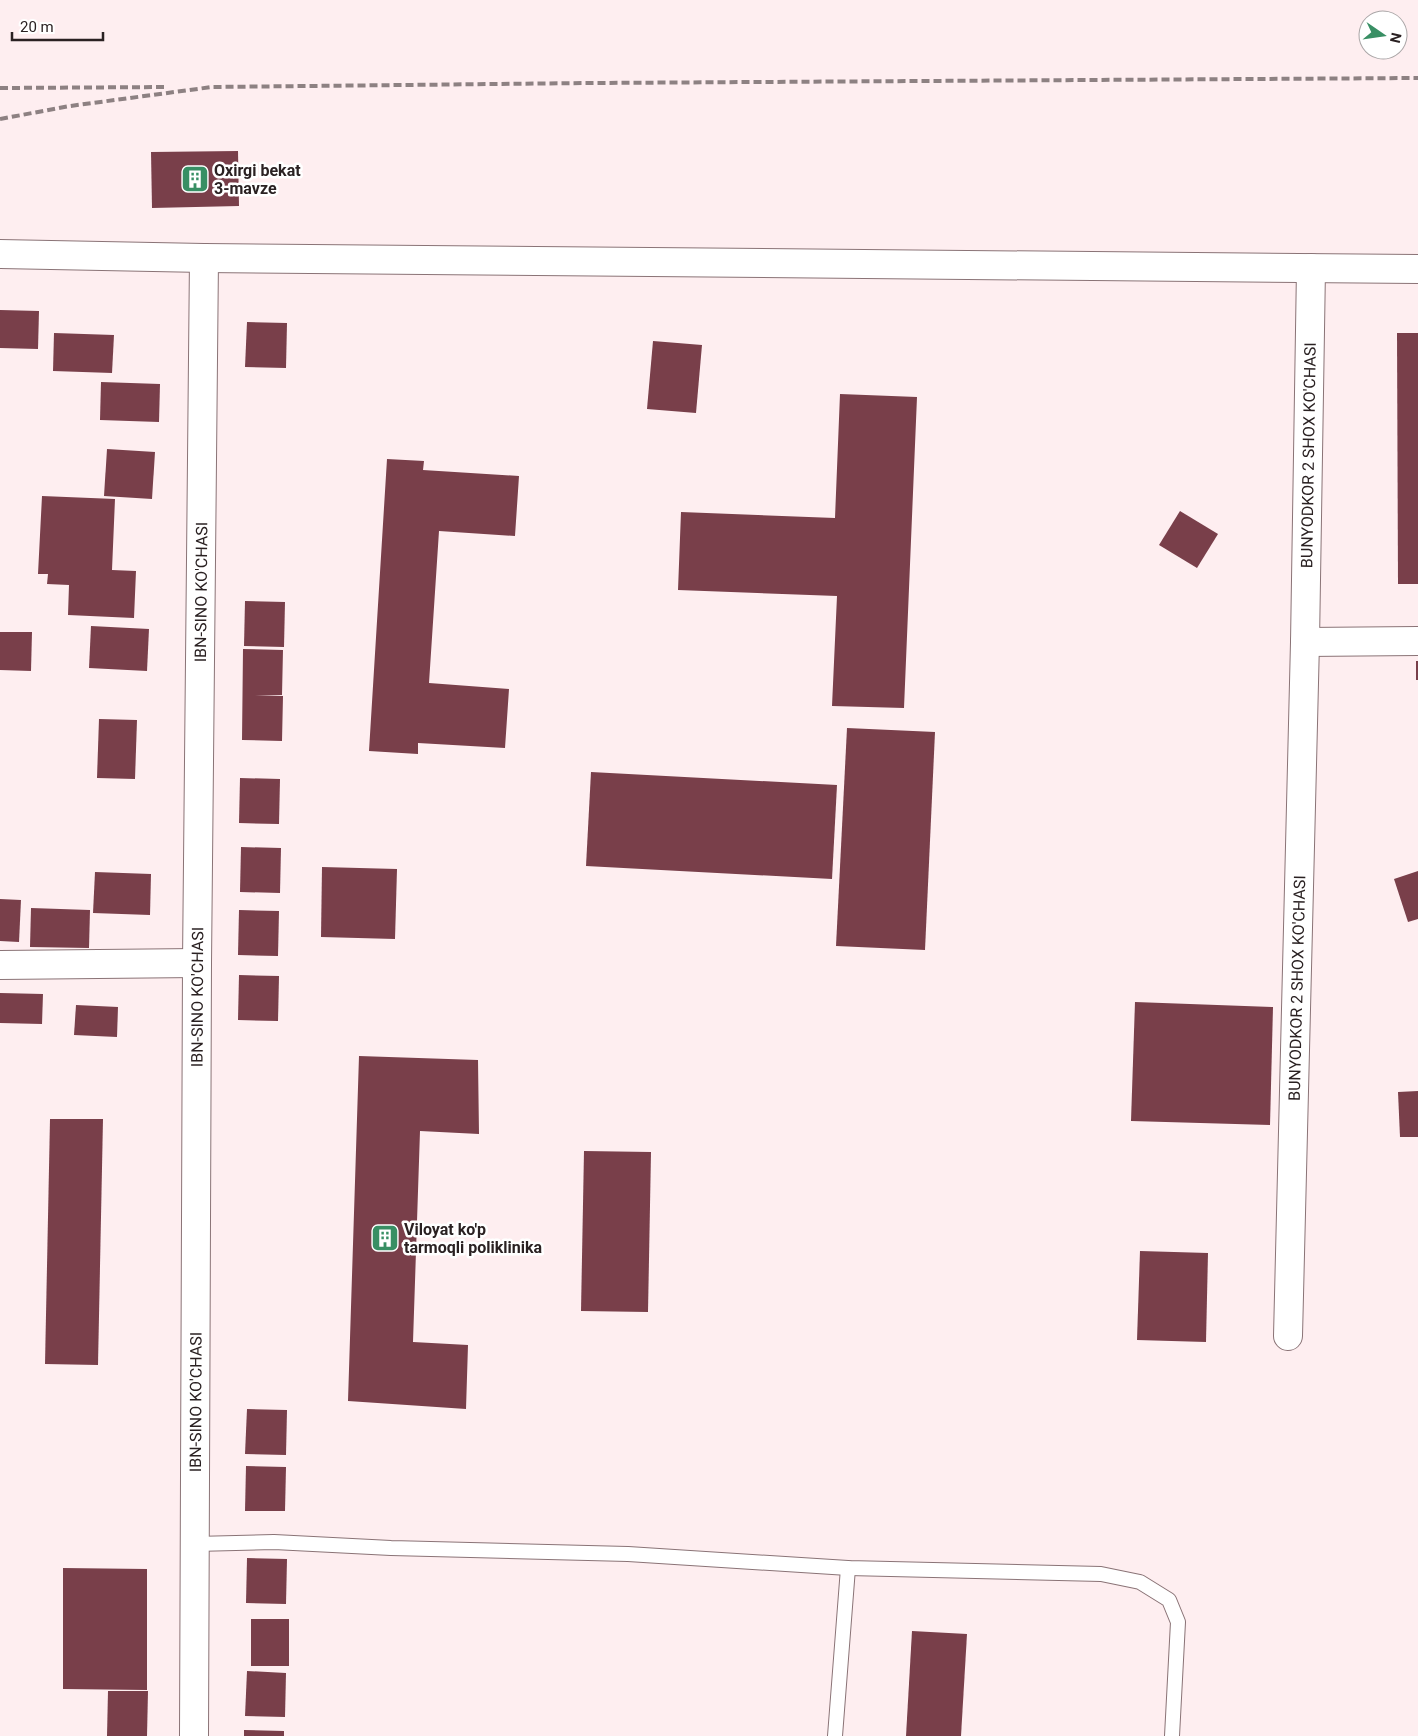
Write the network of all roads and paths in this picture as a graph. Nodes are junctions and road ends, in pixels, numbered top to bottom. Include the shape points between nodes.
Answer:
1 (0, 254) edge
2 (204, 258) junction
3 (1311, 268) junction
4 (1418, 269) edge
5 (1418, 641) edge
6 (1305, 642) junction
7 (197, 963) junction
8 (0, 965) edge
9 (1288, 1336) dead end
10 (195, 1544) junction
11 (848, 1568) junction
12 (194, 1736) edge
13 (835, 1736) edge
14 (1172, 1736) edge

1 - 2 street
2 - 3 street
2 - 7 street, IBN-SINO KO'CHASI
3 - 4 street
3 - 6 street, BUNYODKOR 2 SHOX KO'CHASI
5 - 6 street
6 - 9 street, BUNYODKOR 2 SHOX KO'CHASI
7 - 8 street
7 - 10 street, IBN-SINO KO'CHASI
10 - 11 lane via 274,1542 628,1554
10 - 12 street, IBN-SINO KO'CHASI
11 - 13 lane
11 - 14 lane via 1101,1574 1140,1582 1169,1600 1178,1622

